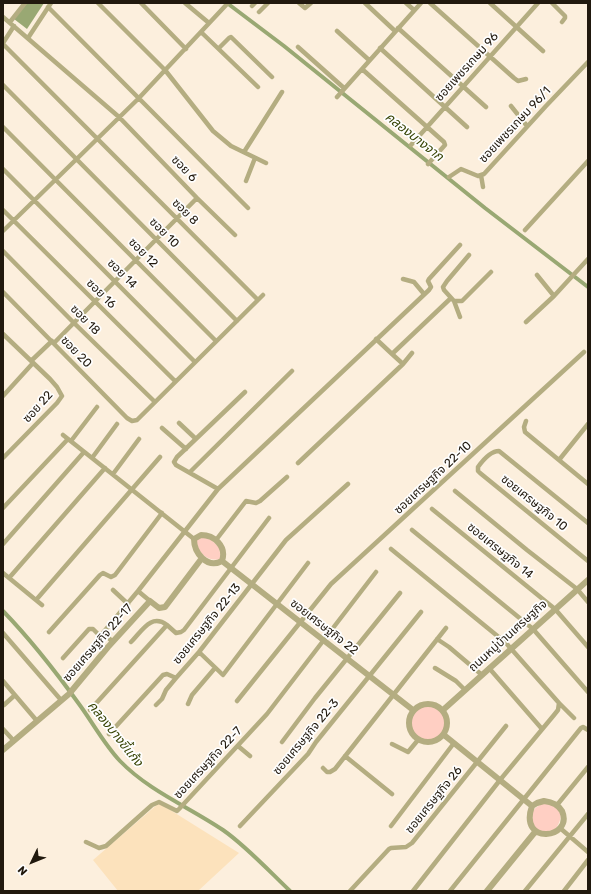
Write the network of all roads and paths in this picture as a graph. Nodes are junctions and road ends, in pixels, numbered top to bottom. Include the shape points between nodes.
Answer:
1 (25, 3) edge
2 (98, 3) edge
3 (141, 3) edge
4 (185, 3) edge
5 (228, 3) edge
6 (299, 3) edge
7 (311, 3) edge
8 (365, 3) edge
9 (406, 3) edge
10 (421, 3) edge
11 (430, 3) edge
12 (490, 3) edge
13 (538, 3) edge
14 (552, 3) edge
15 (266, 4) edge
16 (49, 5) edge
17 (414, 10) junction
18 (259, 12) dead end
19 (3, 17) edge
20 (10, 22) junction
21 (562, 22) dead end
22 (209, 23) junction
23 (14, 26) junction
24 (517, 27) junction
25 (397, 29) junction
26 (337, 31) dead end
27 (201, 32) junction
28 (28, 38) junction
29 (3, 44) edge
30 (219, 48) junction
31 (298, 48) dead end
32 (380, 48) junction
33 (186, 49) junction
34 (543, 51) dead end
35 (490, 56) junction
36 (369, 60) junction
37 (587, 65) edge
38 (362, 69) junction
39 (165, 70) junction
40 (272, 77) dead end
41 (526, 79) dead end
42 (3, 85) edge
43 (464, 87) junction
44 (258, 88) dead end
45 (344, 88) junction
46 (282, 92) dead end
47 (337, 97) dead end
48 (138, 99) junction
49 (511, 106) dead end
50 (446, 107) junction
51 (486, 107) dead end
52 (119, 117) junction
53 (527, 126) junction
54 (3, 127) edge
55 (428, 127) junction
56 (467, 127) dead end
57 (97, 139) junction
58 (411, 145) dead end
59 (244, 152) junction
60 (255, 158) junction
61 (76, 159) junction
62 (588, 161) edge
63 (266, 163) dead end
64 (428, 164) dead end
65 (3, 169) edge
66 (481, 175) junction
67 (449, 177) dead end
68 (56, 180) junction
69 (246, 181) dead end
70 (483, 187) dead end
71 (197, 198) junction
72 (34, 201) junction
73 (248, 208) dead end
74 (3, 210) edge
75 (177, 218) junction
76 (14, 221) junction
77 (525, 230) dead end
78 (3, 231) edge
79 (235, 235) dead end
80 (156, 240) junction
81 (460, 245) dead end
82 (3, 251) edge
83 (469, 255) dead end
84 (588, 259) edge
85 (136, 260) junction
86 (491, 272) dead end
87 (537, 275) dead end
88 (403, 279) dead end
89 (115, 281) junction
90 (3, 292) edge
91 (424, 294) junction
92 (263, 295) dead end
93 (554, 296) junction
94 (452, 299) junction
95 (258, 300) junction
96 (94, 301) junction
97 (460, 317) dead end
98 (237, 321) junction
99 (73, 322) junction
100 (526, 322) dead end
101 (3, 334) edge
102 (376, 339) junction
103 (216, 341) junction
104 (53, 342) junction
105 (584, 352) dead end
106 (412, 353) dead end
107 (392, 354) junction
108 (32, 362) junction
109 (196, 362) junction
110 (403, 364) junction
111 (292, 371) dead end
112 (175, 381) junction
113 (245, 392) dead end
114 (3, 396) edge
115 (155, 402) junction
116 (97, 407) dead end
117 (526, 421) dead end
118 (179, 423) dead end
119 (117, 424) dead end
120 (588, 424) edge
121 (162, 428) dead end
122 (67, 438) junction
123 (139, 439) dead end
124 (196, 439) junction
125 (186, 449) junction
126 (84, 452) junction
127 (160, 457) dead end
128 (3, 458) edge
129 (92, 458) junction
130 (559, 460) junction
131 (298, 463) dead end
132 (105, 468) junction
133 (190, 472) junction
134 (113, 474) junction
135 (286, 477) dead end
136 (587, 481) edge
137 (348, 484) dead end
138 (218, 489) junction
139 (132, 490) junction
140 (455, 491) dead end
141 (3, 508) edge
142 (432, 509) dead end
143 (162, 513) junction
144 (269, 518) dead end
145 (588, 524) edge
146 (412, 530) dead end
147 (186, 532) junction
148 (194, 539) junction
149 (216, 540) junction
150 (4, 541) edge
151 (391, 549) dead end
152 (202, 558) junction
153 (222, 561) junction
154 (588, 561) edge
155 (308, 563) dead end
156 (231, 567) junction
157 (376, 572) dead end
158 (3, 573) edge
159 (9, 578) junction
160 (588, 580) edge
161 (252, 584) junction
162 (577, 589) junction
163 (113, 590) dead end
164 (138, 591) junction
165 (400, 593) dead end
166 (36, 600) junction
167 (150, 601) junction
168 (588, 602) edge
169 (128, 604) junction
170 (277, 604) junction
171 (42, 605) dead end
172 (555, 609) junction
173 (421, 612) dead end
174 (300, 622) junction
175 (167, 625) junction
176 (446, 628) dead end
177 (533, 628) junction
178 (49, 632) dead end
179 (3, 633) edge
180 (103, 633) junction
181 (437, 639) junction
182 (324, 641) junction
183 (113, 642) junction
184 (131, 642) dead end
185 (588, 647) edge
186 (511, 649) junction
187 (199, 652) junction
188 (63, 658) dead end
189 (347, 659) junction
190 (215, 668) junction
191 (435, 668) dead end
192 (489, 668) junction
193 (482, 675) junction
194 (370, 676) junction
195 (176, 678) junction
196 (3, 681) edge
197 (465, 690) junction
198 (588, 692) edge
199 (15, 695) junction
200 (394, 695) junction
201 (61, 700) junction
202 (237, 701) dead end
203 (559, 703) junction
204 (188, 704) dead end
205 (4, 705) dead end
206 (156, 705) dead end
207 (90, 710) dead end
208 (413, 710) junction
209 (443, 710) junction
210 (574, 718) dead end
211 (37, 721) junction
212 (506, 726) dead end
213 (3, 729) edge
214 (542, 729) junction
215 (588, 730) edge
216 (109, 734) dead end
217 (444, 735) junction
218 (418, 740) junction
219 (14, 741) junction
220 (282, 742) dead end
221 (454, 743) junction
222 (392, 744) dead end
223 (238, 746) junction
224 (3, 750) edge
225 (250, 756) dead end
226 (345, 756) junction
227 (478, 762) junction
228 (588, 767) edge
229 (323, 768) dead end
230 (500, 780) junction
231 (392, 794) dead end
232 (523, 799) junction
233 (557, 805) junction
234 (532, 806) junction
235 (588, 814) edge
236 (240, 826) dead end
237 (391, 826) dead end
238 (560, 828) junction
239 (535, 832) junction
240 (570, 836) junction
241 (86, 842) dead end
242 (588, 852) edge
243 (588, 860) edge
244 (350, 891) edge
245 (413, 891) edge
246 (450, 891) edge
247 (487, 891) edge
248 (525, 891) edge
249 (564, 891) edge

1 - 20 street
2 - 39 street
3 - 33 street
4 - 22 street
5 - 22 street
6 - 7 street via 305,8
8 - 25 street
9 - 17 street
10 - 17 street
11 - 35 street
12 - 24 street
13 - 24 street, ซอยเพชรเกษม 96
14 - 21 street via 565,16
15 - 18 street
16 - 28 street
16 - 48 street
17 - 25 street
19 - 20 street, ซอย 6
20 - 23 street, ซอย 6
22 - 27 street
23 - 28 street, ซอย 6
23 - 29 street
24 - 34 street
24 - 35 street, ซอยเพชรเกษม 96
25 - 32 street
25 - 43 street
26 - 36 street
27 - 30 street
27 - 33 street
28 - 52 street, ซอย 6
29 - 57 street, ซอย 8
30 - 40 street via 231,37
30 - 44 street
31 - 45 street
32 - 36 street
32 - 50 street
33 - 39 street
35 - 41 street via 515,80
35 - 43 street, ซอยเพชรเกษม 96
36 - 38 street
37 - 53 street, ซอยเพชรเกษม 96/1
38 - 45 street
38 - 55 street
39 - 48 street
39 - 59 street via 213,131 231,146
42 - 61 street, ซอย 10
43 - 50 street, ซอยเพชรเกษม 96
43 - 51 street
45 - 47 street
46 - 59 street
48 - 52 street
48 - 73 street
49 - 53 street
50 - 55 street, ซอยเพชรเกษม 96
50 - 56 street
52 - 57 street
52 - 71 street, ซอย 6
53 - 66 street, ซอยเพชรเกษม 96/1
54 - 68 street, ซอย 12
55 - 58 street, ซอยเพชรเกษม 96
55 - 64 street via 445,144
57 - 61 street
57 - 75 street, ซอย 8
59 - 60 street
60 - 63 street
60 - 69 street
61 - 68 street
61 - 80 street, ซอย 10
62 - 77 street
65 - 72 street, ซอย 14
66 - 67 street, ซอยเพชรเกษม 96/1 via 463,169
66 - 70 street
68 - 72 street
68 - 85 street, ซอย 12
71 - 75 street
71 - 79 street, ซอย 6
72 - 76 street
72 - 89 street, ซอย 14
74 - 76 street, ซอย 16
75 - 80 street
75 - 95 street, ซอย 8
76 - 78 street
76 - 96 street, ซอย 16
80 - 85 street
80 - 98 street, ซอย 10
81 - 91 street via 429,279 431,287
82 - 99 street, ซอย 18
83 - 94 street via 444,285 444,290
84 - 93 street
85 - 89 street
85 - 103 street, ซอย 12
86 - 94 street via 462,301
87 - 93 street
88 - 91 street via 414,282
89 - 96 street
89 - 109 street, ซอย 14
90 - 104 street, ซอย 20
91 - 102 street
92 - 95 street
93 - 100 street
94 - 97 street
94 - 107 street
95 - 98 street
96 - 99 street
96 - 112 street, ซอย 16
98 - 103 street
99 - 104 street
99 - 115 street, ซอย 18
101 - 108 street, ซอย 22
102 - 107 street
102 - 138 street
103 - 109 street
104 - 108 street
104 - 115 street, ซอย 20 via 132,421 137,420
105 - 174 street, ซอยเศรษฐกิจ 22-10 via 331,584
106 - 110 street
107 - 110 street
108 - 114 street
108 - 128 street, ซอย 22 via 57,387 62,396
109 - 112 street
110 - 131 street
111 - 133 street
112 - 115 street
113 - 124 street
116 - 122 street
117 - 130 street via 524,432
118 - 124 street
119 - 129 street
120 - 130 street
121 - 125 street
122 - 126 street
122 - 141 street
123 - 134 street
124 - 125 street
125 - 133 street via 174,462
126 - 129 street
126 - 150 street
127 - 139 street
129 - 132 street
130 - 136 street
132 - 134 street
132 - 159 street
133 - 138 street
134 - 139 street
135 - 149 street via 260,501 246,501
137 - 161 street, ซอยเศรษฐกิจ 22-13 via 286,540
138 - 147 street
139 - 143 street
139 - 166 street
140 - 162 street
142 - 172 street, ซอยเศรษฐกิจ 14
143 - 147 street
143 - 178 street via 115,576 111,577 104,573 100,575
144 - 156 street
145 - 154 street, ซอยเศรษฐกิจ 10 via 502,453 494,451 478,467 480,473
146 - 177 street
147 - 148 street
147 - 164 street
148 - 149 street via 201,535
148 - 152 street via 196,551
149 - 153 street via 223,551
151 - 186 street
152 - 153 street, ซอยเศรษฐกิจ 22 via 214,563
152 - 167 street, ซอยเศรษฐกิจ 22-17 via 165,607 159,608
153 - 156 street, ซอยเศรษฐกิจ 22
155 - 170 street
156 - 161 street, ซอยเศรษฐกิจ 22
156 - 175 street via 181,632 176,633
157 - 182 street, ซอยเศรษฐกิจ 22-7
158 - 159 street
159 - 166 street
160 - 162 street, ถนนหมู่บ้านเศรษฐกิจ
161 - 170 street, ซอยเศรษฐกิจ 22
161 - 187 street, ซอยเศรษฐกิจ 22-13
162 - 168 street
162 - 172 street, ถนนหมู่บ้านเศรษฐกิจ
163 - 169 street
164 - 167 street
164 - 169 street
165 - 189 street
166 - 171 street
167 - 183 street, ซอยเศรษฐกิจ 22-17
169 - 180 street
170 - 174 street, ซอยเศรษฐกิจ 22
170 - 190 street via 223,675
172 - 177 street, ถนนหมู่บ้านเศรษฐกิจ
172 - 185 street, ซอยเศรษฐกิจ 14
173 - 194 street, ซอยเศรษฐกิจ 22-3
174 - 182 street, ซอยเศรษฐกิจ 22
174 - 202 street, ซอยเศรษฐกิจ 22-10
175 - 184 street via 153,621
175 - 207 street
176 - 181 street
177 - 186 street, ถนนหมู่บ้านเศรษฐกิจ
177 - 198 street
179 - 201 street
180 - 183 street
180 - 188 street via 99,635 93,629 89,629
181 - 193 street
181 - 200 street
182 - 189 street, ซอยเศรษฐกิจ 22
182 - 223 street, ซอยเศรษฐกิจ 22-7 via 267,714
183 - 201 street, ซอยเศรษฐกิจ 22-17
186 - 192 street, ถนนหมู่บ้านเศรษฐกิจ
186 - 203 street
187 - 190 street
187 - 195 street, ซอยเศรษฐกิจ 22-13
189 - 194 street, ซอยเศรษฐกิจ 22
189 - 220 street
190 - 204 street via 192,695
191 - 197 street
192 - 193 street, ถนนหมู่บ้านเศรษฐกิจ
192 - 214 street
193 - 197 street, ถนนหมู่บ้านเศรษฐกิจ
194 - 200 street, ซอยเศรษฐกิจ 22
194 - 236 street, ซอยเศรษฐกิจ 22-3 via 308,754
195 - 206 street
195 - 216 street, ซอยเศรษฐกิจ 22-13 via 167,674 163,676
196 - 199 street
197 - 209 street, ถนนหมู่บ้านเศรษฐกิจ
199 - 205 street
199 - 211 street
200 - 208 street, ซอยเศรษฐกิจ 22
200 - 226 street
201 - 211 street, ซอยเศรษฐกิจ 22-17
203 - 210 street
203 - 214 street via 556,713
208 - 209 street via 424,704
208 - 218 street via 408,727
209 - 217 street via 447,718
211 - 219 street, ซอยเศรษฐกิจ 22-17
212 - 227 street, ซอยเศรษฐกิจ 26
213 - 219 street
214 - 230 street
215 - 232 street via 581,728
217 - 218 street via 432,742
217 - 221 street
218 - 222 street via 408,752
219 - 224 street, ซอยเศรษฐกิจ 22-17
221 - 227 street
221 - 237 street
223 - 225 street
223 - 241 street, ซอยเศรษฐกิจ 22-7 via 179,810 176,811 159,802 152,805 106,846 99,848
226 - 229 street via 331,772
226 - 231 street
227 - 230 street
227 - 244 street, ซอยเศรษฐกิจ 26 via 412,843 389,849
228 - 233 street
230 - 232 street
230 - 245 street
232 - 234 street
232 - 246 street
233 - 234 street via 544,801
233 - 238 street via 563,816
234 - 239 street via 530,820
235 - 240 street
238 - 239 street via 544,835
238 - 240 street
239 - 247 street
240 - 242 street
240 - 248 street
243 - 249 street

